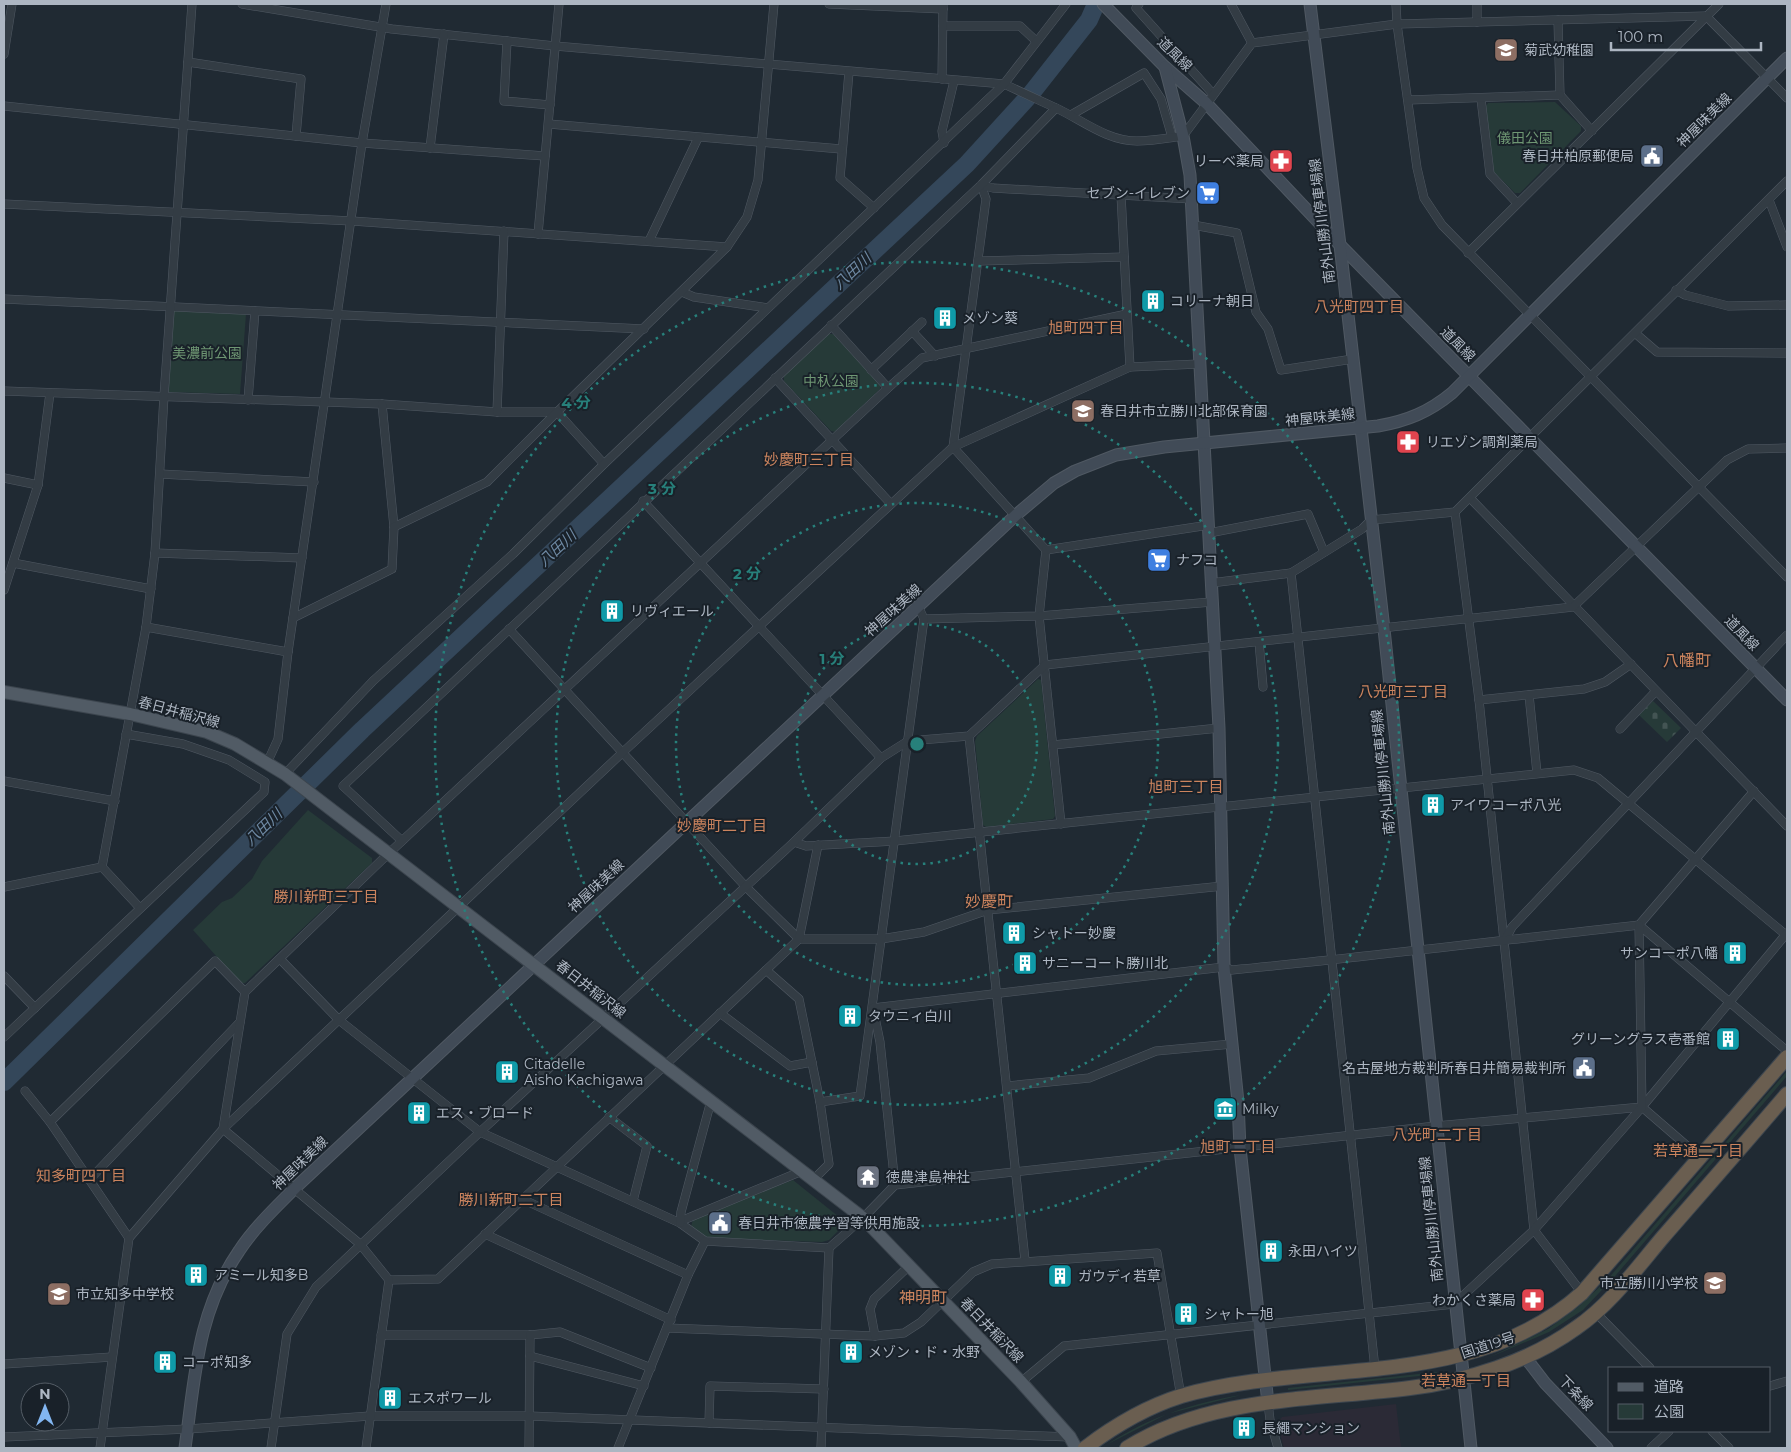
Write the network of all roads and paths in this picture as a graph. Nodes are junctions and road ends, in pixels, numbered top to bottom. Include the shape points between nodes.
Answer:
1 (12, 4) edge
2 (192, 4) edge
3 (242, 4) edge
4 (386, 4) edge
5 (559, 4) edge
6 (774, 4) edge
7 (829, 4) edge
8 (1066, 4) edge
9 (1139, 4) edge
10 (1231, 4) edge
11 (1310, 4) edge
12 (1396, 4) edge
13 (1477, 4) edge
14 (1719, 4) edge
15 (252, 5) edge
16 (1106, 6) edge
17 (943, 7) edge
18 (1706, 16) junction
19 (1558, 20) junction
20 (1478, 22) junction
21 (1397, 24) junction
22 (943, 26) junction
23 (380, 27) junction
24 (444, 34) junction
25 (1314, 34) junction
26 (507, 40) junction
27 (1036, 41) junction
28 (1252, 43) junction
29 (555, 46) junction
30 (4, 49) edge
31 (1787, 58) edge
32 (188, 62) junction
33 (769, 64) junction
34 (1165, 67) junction
35 (849, 72) junction
36 (1767, 78) junction
37 (942, 79) junction
38 (954, 81) junction
39 (1007, 85) junction
40 (1560, 95) junction
41 (1787, 98) edge
42 (1210, 99) junction
43 (1481, 99) junction
44 (1408, 100) junction
45 (550, 105) junction
46 (4, 106) edge
47 (1056, 108) junction
48 (1071, 115) junction
49 (548, 124) junction
50 (184, 125) junction
51 (1592, 131) junction
52 (296, 136) junction
53 (1178, 137) junction
54 (698, 138) junction
55 (362, 143) junction
56 (944, 143) junction
57 (762, 144) junction
58 (430, 148) junction
59 (841, 150) junction
60 (545, 156) junction
61 (1787, 181) edge
62 (981, 185) junction
63 (1122, 195) junction
64 (1192, 199) junction
65 (1769, 200) junction
66 (1518, 203) junction
67 (4, 204) edge
68 (874, 208) junction
69 (177, 212) junction
70 (352, 221) junction
71 (1193, 225) junction
72 (1784, 227) edge
73 (504, 231) junction
74 (538, 234) junction
75 (648, 241) junction
76 (1340, 245) junction
77 (1787, 247) edge
78 (727, 248) junction
79 (1468, 253) junction
80 (1124, 257) junction
81 (978, 261) junction
82 (1676, 290) junction
83 (682, 292) junction
84 (4, 299) edge
85 (1787, 305) edge
86 (171, 306) junction
87 (768, 308) junction
88 (255, 311) junction
89 (1531, 313) junction
90 (338, 314) junction
91 (1127, 314) junction
92 (500, 321) junction
93 (922, 322) dead end
94 (831, 326) junction
95 (644, 329) junction
96 (912, 331) junction
97 (1635, 332) junction
98 (965, 349) junction
99 (1787, 353) edge
100 (935, 356) junction
101 (1353, 359) junction
102 (1199, 364) junction
103 (1130, 367) junction
104 (871, 370) junction
105 (1468, 375) junction
106 (1590, 377) junction
107 (775, 378) junction
108 (888, 388) junction
109 (4, 391) edge
110 (50, 393) junction
111 (164, 396) junction
112 (248, 400) junction
113 (326, 404) junction
114 (382, 404) junction
115 (497, 412) junction
116 (557, 412) junction
117 (1361, 428) junction
118 (1529, 437) junction
119 (832, 439) junction
120 (1205, 443) junction
121 (953, 447) junction
122 (1787, 448) edge
123 (604, 464) junction
124 (160, 474) junction
125 (4, 478) edge
126 (314, 482) junction
127 (38, 484) junction
128 (1698, 487) junction
129 (1470, 498) junction
130 (643, 501) junction
131 (891, 504) junction
132 (1455, 512) junction
133 (1016, 515) junction
134 (1371, 520) junction
135 (394, 527) junction
136 (1209, 529) junction
137 (1636, 546) junction
138 (1046, 550) junction
139 (1324, 552) junction
140 (155, 553) junction
141 (302, 558) junction
142 (13, 562) junction
143 (700, 564) junction
144 (1291, 573) junction
145 (1787, 577) edge
146 (1212, 583) junction
147 (151, 589) junction
148 (4, 590) edge
149 (1212, 602) junction
150 (1573, 607) junction
151 (919, 608) junction
152 (1040, 616) junction
153 (294, 618) junction
154 (924, 619) junction
155 (1470, 620) junction
156 (146, 627) junction
157 (759, 628) junction
158 (1384, 629) junction
159 (509, 630) junction
160 (1787, 635) edge
161 (1297, 638) junction
162 (1259, 642) junction
163 (1215, 647) junction
164 (288, 652) junction
165 (1631, 664) junction
166 (1045, 665) junction
167 (1756, 669) junction
168 (1263, 687) dead end
169 (565, 690) junction
170 (1656, 691) junction
171 (4, 692) edge
172 (823, 694) junction
173 (1529, 695) junction
174 (1479, 700) junction
175 (1787, 700) edge
176 (130, 714) junction
177 (1219, 728) junction
178 (1620, 729) dead end
179 (1696, 731) junction
180 (126, 734) junction
181 (970, 736) junction
182 (908, 741) junction
183 (1053, 745) junction
184 (622, 753) junction
185 (881, 758) junction
186 (267, 763) junction
187 (1537, 773) junction
188 (289, 777) junction
189 (1486, 779) junction
190 (4, 781) edge
191 (1400, 788) junction
192 (1754, 791) junction
193 (1315, 797) junction
194 (115, 801) junction
195 (1628, 803) junction
196 (1222, 807) junction
197 (687, 822) junction
198 (1061, 824) junction
199 (1787, 826) edge
200 (979, 832) junction
201 (402, 841) junction
202 (895, 841) junction
203 (794, 842) junction
204 (818, 845) junction
205 (388, 854) junction
206 (1695, 860) junction
207 (102, 867) junction
208 (1223, 886) junction
209 (4, 887) edge
210 (746, 887) junction
211 (458, 907) junction
212 (140, 908) junction
213 (988, 910) junction
214 (1639, 926) junction
215 (1786, 934) edge
216 (799, 939) junction
217 (881, 939) junction
218 (1505, 940) junction
219 (1416, 949) junction
220 (280, 959) junction
221 (1331, 960) junction
222 (534, 964) junction
223 (1224, 967) junction
224 (766, 970) junction
225 (4, 976) edge
226 (245, 992) junction
227 (997, 993) junction
228 (1729, 1002) junction
229 (35, 1008) junction
230 (873, 1008) junction
231 (720, 1013) junction
232 (604, 1018) junction
233 (339, 1020) junction
234 (240, 1022) junction
235 (4, 1037) edge
236 (1232, 1044) junction
237 (1787, 1051) edge
238 (1787, 1057) edge
239 (812, 1062) junction
240 (664, 1065) junction
241 (412, 1079) junction
242 (1007, 1086) junction
243 (25, 1091) dead end
244 (1787, 1094) edge
245 (711, 1101) junction
246 (820, 1102) junction
247 (1642, 1107) junction
248 (609, 1117) junction
249 (1522, 1117) junction
250 (50, 1122) junction
251 (1436, 1126) junction
252 (224, 1129) junction
253 (480, 1132) junction
254 (1350, 1135) junction
255 (1240, 1148) junction
256 (1700, 1158) junction
257 (556, 1166) junction
258 (802, 1171) junction
259 (1015, 1171) junction
260 (90, 1179) junction
261 (813, 1180) junction
262 (895, 1184) junction
263 (295, 1188) junction
264 (522, 1199) junction
265 (633, 1201) junction
266 (863, 1218) junction
267 (680, 1222) junction
268 (1534, 1230) junction
269 (485, 1234) junction
270 (130, 1238) junction
271 (705, 1241) junction
272 (360, 1244) junction
273 (829, 1248) junction
274 (1025, 1260) junction
275 (909, 1266) junction
276 (688, 1275) junction
277 (389, 1280) junction
278 (1582, 1293) junction
279 (943, 1301) junction
280 (1454, 1304) junction
281 (1596, 1313) junction
282 (1368, 1314) junction
283 (671, 1320) junction
284 (1259, 1325) junction
285 (667, 1328) junction
286 (382, 1335) junction
287 (530, 1335) junction
288 (826, 1335) junction
289 (1170, 1335) junction
290 (874, 1336) junction
291 (1460, 1354) junction
292 (530, 1356) junction
293 (112, 1357) junction
294 (1525, 1357) junction
295 (4, 1364) edge
296 (1649, 1367) edge
297 (651, 1368) junction
298 (1375, 1369) junction
299 (1463, 1377) junction
300 (1266, 1379) junction
301 (1787, 1380) edge
302 (1021, 1382) junction
303 (644, 1386) junction
304 (1771, 1386) edge
305 (824, 1389) junction
306 (1181, 1397) junction
307 (1268, 1404) junction
308 (370, 1416) junction
309 (528, 1416) junction
310 (630, 1421) junction
311 (275, 1423) junction
312 (709, 1423) junction
313 (822, 1426) junction
314 (188, 1429) junction
315 (102, 1432) junction
316 (1668, 1432) edge
317 (1713, 1432) edge
318 (4, 1437) edge
319 (1073, 1443) edge
320 (100, 1448) edge
321 (185, 1448) edge
322 (272, 1448) edge
323 (366, 1448) edge
324 (528, 1448) edge
325 (618, 1448) edge
326 (822, 1448) edge
327 (1085, 1448) edge
328 (1127, 1448) edge
329 (1278, 1448) edge
330 (1471, 1448) edge
331 (1607, 1448) edge
332 (1651, 1448) edge
333 (1729, 1448) edge

1 - 30 street
2 - 32 street
3 - 15 street
4 - 23 street
5 - 29 street
6 - 33 street
7 - 17 street
8 - 27 street
9 - 42 street via 1136,8
10 - 28 street
11 - 25 main road, 南外山勝川停車場線
12 - 21 street
13 - 20 street
14 - 18 street
15 - 23 street
16 - 34 main road, 道風線
17 - 22 street
18 - 19 street
18 - 36 street
18 - 51 street
19 - 20 street
19 - 40 street
20 - 21 street
21 - 25 street
21 - 44 street
22 - 27 street via 1020,26
22 - 37 street
23 - 24 street
23 - 55 street
24 - 26 street
24 - 58 street
25 - 28 street
25 - 76 main road, 南外山勝川停車場線
26 - 29 street
26 - 45 street via 504,100
27 - 39 street
28 - 42 street
29 - 33 street
29 - 45 street
31 - 36 main road, 神屋味美線
32 - 50 street
32 - 52 street via 301,79
33 - 35 street
33 - 57 street
34 - 42 main road, 道風線
34 - 53 main road
35 - 37 street
35 - 59 street
36 - 41 street
36 - 89 main road, 神屋味美線
37 - 38 street
38 - 39 street
38 - 56 street via 942,131
39 - 47 street
39 - 56 street
40 - 43 street
40 - 51 street
42 - 53 street
42 - 76 main road, 道風線
43 - 44 street
43 - 66 street via 1490,174
44 - 79 street via 1424,198 1442,225
45 - 49 street
46 - 50 street
47 - 48 street
47 - 62 street
48 - 53 street via 1118,139 1137,141
48 - 53 street via 1144,73 1161,99
49 - 54 street
49 - 60 street
50 - 52 street
50 - 69 street
51 - 66 street
52 - 55 street
53 - 64 main road
54 - 57 street
54 - 75 street
55 - 58 street
55 - 70 street
56 - 68 street
57 - 59 street
57 - 78 street via 758,180 747,217
58 - 60 street
59 - 68 street via 840,178
60 - 74 street
61 - 65 street
62 - 63 street
62 - 81 street via 986,198
62 - 94 street
63 - 64 street
63 - 80 street
64 - 71 main road
65 - 72 street
65 - 82 street
66 - 79 street
67 - 69 street
68 - 87 street
69 - 70 street
69 - 86 street
70 - 73 street
70 - 90 street
71 - 101 street via 1237,233 1256,312 1268,329 1281,370
71 - 102 main road
72 - 77 street
73 - 74 street
73 - 92 street
74 - 75 street
75 - 78 street
76 - 101 main road, 南外山勝川停車場線
76 - 105 main road, 道風線
78 - 83 street
79 - 89 street
80 - 81 street
80 - 91 street
81 - 98 street
82 - 85 street via 1728,306
82 - 97 street
83 - 87 street via 694,297
83 - 95 street
84 - 86 street
86 - 88 street
86 - 111 street
87 - 123 street
88 - 90 street
88 - 112 street
89 - 105 main road, 神屋味美線
89 - 106 street
90 - 92 street
90 - 113 street
91 - 98 street
91 - 103 street
92 - 95 street
92 - 115 street
93 - 96 street
94 - 104 street
94 - 107 street
95 - 116 street
96 - 100 street
96 - 104 street
97 - 99 street via 1657,352
97 - 106 street
98 - 100 street
98 - 121 street
100 - 108 street via 922,358
101 - 117 main road, 南外山勝川停車場線
102 - 103 street
102 - 120 main road
103 - 121 street
104 - 108 street
105 - 117 main road, 神屋味美線 via 1452,393 1427,411 1398,422
105 - 118 main road, 道風線
106 - 118 street
106 - 128 street
107 - 119 street
107 - 130 street
108 - 119 street
109 - 110 street
110 - 111 street
110 - 127 street
111 - 112 street
111 - 124 street
112 - 113 street
113 - 114 street
113 - 126 street
114 - 115 street
114 - 135 street
115 - 116 street
116 - 123 street
116 - 135 street via 487,482
117 - 120 main road, 神屋味美線
117 - 134 main road, 南外山勝川停車場線
118 - 129 street
118 - 137 main road, 道風線
119 - 131 street
119 - 143 street
120 - 133 main road, 神屋味美線 via 1134,451 1096,462 1054,483
120 - 136 main road
121 - 131 street
121 - 133 street
122 - 128 street via 1748,449 1727,460
123 - 188 street via 513,554 372,681
124 - 126 street
124 - 140 street
125 - 127 street
126 - 141 street
127 - 142 street
128 - 137 street
128 - 145 street
129 - 132 street
129 - 150 street
130 - 143 street
130 - 159 street
131 - 157 street
132 - 134 street
132 - 155 street
133 - 138 street
133 - 151 main road, 神屋味美線
134 - 139 street
134 - 158 main road, 南外山勝川停車場線
135 - 153 street via 392,569
136 - 138 street
136 - 139 street via 1308,514
136 - 146 main road
137 - 150 street
137 - 167 main road, 道風線
138 - 152 street
139 - 144 street
140 - 141 street
140 - 147 street
141 - 153 street
142 - 147 street
142 - 148 street
143 - 157 street
143 - 169 street
144 - 146 street
144 - 161 street
146 - 149 main road
147 - 156 street
149 - 152 street
149 - 163 main road
150 - 155 street
150 - 165 street
151 - 154 street
151 - 172 main road, 神屋味美線
152 - 154 street
152 - 166 street
153 - 164 street
154 - 182 street
155 - 158 street
155 - 174 street
156 - 164 street
156 - 176 street
157 - 172 street
157 - 184 street
158 - 161 street
158 - 191 main road, 南外山勝川停車場線
159 - 169 street
159 - 201 street via 343,786
160 - 167 street
161 - 162 street
161 - 193 street
162 - 163 street
162 - 168 street
163 - 166 street
163 - 177 main road
164 - 186 street via 278,739
165 - 170 street
165 - 173 street via 1606,682 1584,689
166 - 181 street
166 - 183 street
167 - 175 main road, 道風線
167 - 179 street
169 - 184 street
169 - 201 street
170 - 178 street
170 - 179 street
171 - 176 main road, 春日井稲沢線
172 - 185 street
172 - 197 main road, 神屋味美線
173 - 174 street
173 - 187 street
174 - 189 street
176 - 180 street
176 - 186 main road, 春日井稲沢線 via 207,732
177 - 183 street
177 - 196 main road
179 - 192 street
179 - 195 street
180 - 194 street
180 - 212 street via 183,744 220,756 265,782 264,792
181 - 182 street
181 - 200 street
182 - 185 street
182 - 202 street
183 - 198 street
184 - 197 street
184 - 211 street
185 - 203 street
186 - 188 main road, 春日井稲沢線
187 - 189 street
187 - 195 street via 1584,772 1598,778
188 - 205 main road, 春日井稲沢線
189 - 191 street
189 - 218 street
190 - 194 street
191 - 193 street
191 - 219 main road, 南外山勝川停車場線
192 - 199 street
192 - 206 street
193 - 196 street
193 - 221 street
194 - 207 street
195 - 206 street
195 - 218 street via 1512,927
196 - 198 street
196 - 208 main road
197 - 210 street
197 - 222 main road, 神屋味美線
198 - 200 street
200 - 202 street
200 - 213 street
201 - 205 street
202 - 204 street
202 - 217 street
203 - 204 street
203 - 210 street
204 - 216 street
205 - 211 main road, 春日井稲沢線
205 - 220 street
206 - 214 street
206 - 215 street
207 - 209 street
207 - 212 street
208 - 213 street
208 - 223 main road
210 - 216 street
210 - 232 street
211 - 222 main road, 春日井稲沢線
211 - 233 street
212 - 229 street
213 - 217 street via 924,932
213 - 227 street
214 - 218 street
214 - 228 street
214 - 247 street
215 - 228 street
216 - 217 street
216 - 224 street
217 - 230 street
218 - 219 street
218 - 249 street
219 - 221 street
219 - 251 main road, 南外山勝川停車場線
220 - 226 street
220 - 233 street
221 - 223 street via 1232,970
221 - 254 street
222 - 232 main road, 春日井稲沢線
222 - 241 main road, 神屋味美線
223 - 227 street
223 - 236 main road
224 - 231 street
224 - 239 street via 799,1000
225 - 229 street
226 - 234 street
226 - 250 street via 215,961
227 - 230 street
227 - 242 street
228 - 237 street
228 - 247 street
229 - 235 street
230 - 246 street via 860,1096
230 - 262 street via 880,1042
231 - 239 street via 790,1066
231 - 240 street
232 - 240 main road, 春日井稲沢線
232 - 253 street
233 - 241 street
233 - 252 street
234 - 252 street
234 - 260 street
236 - 242 street via 1156,1051 1089,1078
236 - 255 main road
238 - 256 highway, 国道19号
239 - 246 street
240 - 245 main road, 春日井稲沢線
240 - 248 street
241 - 253 street
241 - 263 main road, 神屋味美線
242 - 259 street
243 - 250 street
244 - 281 highway, 国道19号
245 - 258 main road, 春日井稲沢線
245 - 267 street
246 - 261 street via 829,1164
247 - 249 street
247 - 256 street
247 - 268 street
248 - 257 street
248 - 265 street via 647,1146
249 - 251 street
249 - 268 street
250 - 260 street
251 - 254 street
251 - 280 main road, 南外山勝川停車場線
252 - 263 street
252 - 270 street
253 - 257 street
253 - 272 street
254 - 255 street
254 - 282 street
255 - 259 street
255 - 284 main road
256 - 278 highway, 国道19号
257 - 264 street
257 - 265 street
258 - 261 main road, 春日井稲沢線
258 - 267 street
259 - 262 street
259 - 274 street
260 - 270 street
261 - 266 main road, 春日井稲沢線
262 - 266 street
263 - 272 street
263 - 314 main road, 神屋味美線 via 239,1250 212,1300 199,1343
264 - 269 street
264 - 276 street
265 - 267 street
266 - 273 street
266 - 275 main road, 春日井稲沢線
267 - 271 street
268 - 278 street
268 - 280 street
269 - 277 street via 438,1279
269 - 283 street
270 - 293 street
271 - 273 street
271 - 276 street
272 - 277 street
272 - 311 street via 316,1286 287,1334
273 - 288 street
274 - 279 street via 992,1264 973,1272
274 - 289 street via 1157,1253
275 - 279 main road, 春日井稲沢線
275 - 290 street via 874,1299 870,1309
276 - 283 street
277 - 286 street
278 - 291 highway, 国道19号 via 1561,1311 1525,1333
279 - 290 street via 904,1333
279 - 302 main road, 春日井稲沢線
280 - 282 street
280 - 291 main road, 南外山勝川停車場線
281 - 294 highway, 国道19号 via 1562,1338
281 - 296 street
282 - 284 street
282 - 298 street
283 - 285 street
284 - 289 street
284 - 300 main road
285 - 288 street
285 - 297 street
286 - 287 street
286 - 308 street
287 - 292 street
287 - 297 street via 560,1332
288 - 290 street
288 - 305 street
289 - 302 street via 1064,1346
289 - 306 street
291 - 298 highway, 国道19号
291 - 299 main road, 南外山勝川停車場線
292 - 303 street
292 - 309 street
293 - 295 street
293 - 315 street
294 - 299 highway, 国道19号
294 - 331 main road, 下条線 via 1545,1383
297 - 303 street
298 - 300 highway, 国道19号
299 - 307 highway, 国道19号 via 1412,1388
299 - 330 main road, 南外山勝川停車場線
300 - 306 highway, 国道19号
300 - 307 main road
301 - 304 street
302 - 319 main road, 春日井稲沢線
303 - 310 street
305 - 312 street via 710,1386
305 - 313 street
306 - 327 highway, 国道19号 via 1129,1418
307 - 328 highway, 国道19号 via 1186,1421
307 - 329 street
308 - 309 street
308 - 311 street
308 - 323 street
309 - 310 street
309 - 324 street
310 - 312 street
310 - 325 street
311 - 314 street
311 - 322 street
312 - 313 street
313 - 319 street
313 - 326 street
314 - 315 street
314 - 321 main road, 神屋味美線
315 - 318 street
315 - 320 street
316 - 332 street
317 - 333 street

